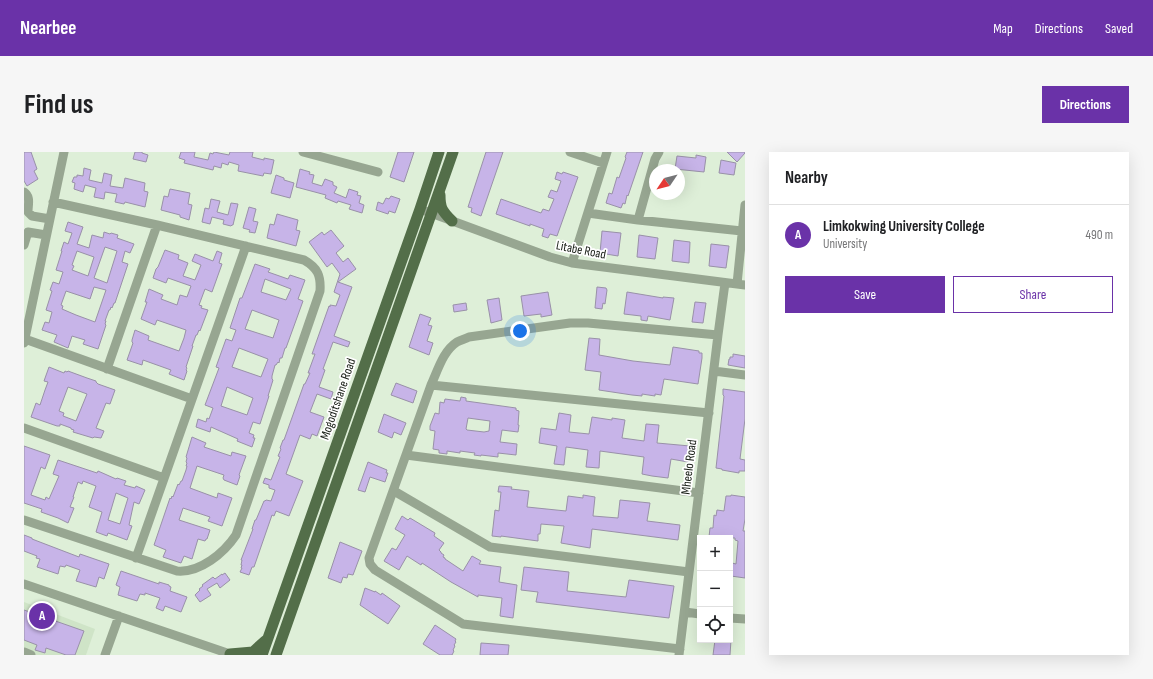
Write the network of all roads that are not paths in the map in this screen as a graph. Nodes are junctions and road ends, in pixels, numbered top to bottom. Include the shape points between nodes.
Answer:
1 (64, 152) edge
2 (303, 152) edge
3 (439, 152) edge
4 (453, 152) edge
5 (570, 152) edge
6 (607, 152) edge
7 (659, 152) edge
8 (603, 163) junction
9 (378, 172) dead end
10 (440, 190) junction
11 (24, 192) edge
12 (53, 202) junction
13 (745, 206) edge
14 (420, 209) junction
15 (432, 213) junction
16 (588, 213) junction
17 (50, 219) junction
18 (638, 220) junction
19 (452, 221) junction
20 (157, 224) junction
21 (742, 231) junction
22 (46, 235) junction
23 (24, 245) edge
24 (246, 246) junction
25 (572, 264) junction
26 (725, 283) junction
27 (741, 285) edge
28 (718, 335) junction
29 (25, 341) edge
30 (107, 369) junction
31 (714, 371) junction
32 (745, 375) edge
33 (432, 385) junction
34 (192, 399) junction
35 (708, 413) junction
36 (24, 428) edge
37 (406, 455) junction
38 (164, 478) junction
39 (394, 491) junction
40 (699, 493) junction
41 (24, 520) edge
42 (136, 558) junction
43 (689, 572) junction
44 (24, 584) edge
45 (685, 612) junction
46 (697, 614) edge
47 (119, 616) junction
48 (733, 618) edge
49 (745, 620) edge
50 (268, 637) junction
51 (24, 652) edge
52 (680, 652) edge
53 (30, 655) edge
54 (105, 655) edge
55 (232, 655) edge
56 (262, 655) edge
57 (276, 655) edge

1 - 12 street
2 - 9 street
3 - 14 main road, Mogoditshane Road
4 - 10 main road, Mogoditshane Road
5 - 8 street
6 - 8 street
7 - 18 street
8 - 16 street
10 - 15 main road, Mogoditshane Road
10 - 19 main road via 442,210
11 - 17 street via 29,199 28,212 32,216
12 - 17 street
12 - 20 street
13 - 21 street
14 - 15 street, Litabe Road
14 - 50 main road, Mogoditshane Road
15 - 19 street, Litabe Road
15 - 57 main road, Mogoditshane Road
16 - 18 street
16 - 25 street
17 - 22 street
18 - 21 street
19 - 25 street, Litabe Road
20 - 24 street
20 - 30 street
21 - 27 street
22 - 23 street via 28,232
22 - 29 street
24 - 34 street
24 - 42 street via 304,260 316,269 321,284 236,535 223,551 194,570 177,572
25 - 26 street, Litabe Road
26 - 27 street, Litabe Road
26 - 28 street, Mheelo Road
28 - 31 street, Mheelo Road
28 - 33 street via 576,323 469,337 450,348
29 - 30 street
30 - 34 street
31 - 32 street
31 - 35 street, Mheelo Road
33 - 35 street
33 - 37 street
34 - 38 street
35 - 40 street, Mheelo Road
36 - 38 street
37 - 39 street
37 - 40 street
38 - 42 street
39 - 43 street via 490,547
39 - 52 street via 369,558 370,564 375,570 461,623
40 - 43 street, Mheelo Road
41 - 42 street
43 - 45 street, Mheelo Road
44 - 47 street
45 - 46 street
45 - 52 street, Mheelo Road
47 - 54 street
47 - 55 street
48 - 49 street
50 - 55 main road via 253,652
50 - 56 main road, Mogoditshane Road
51 - 53 street

